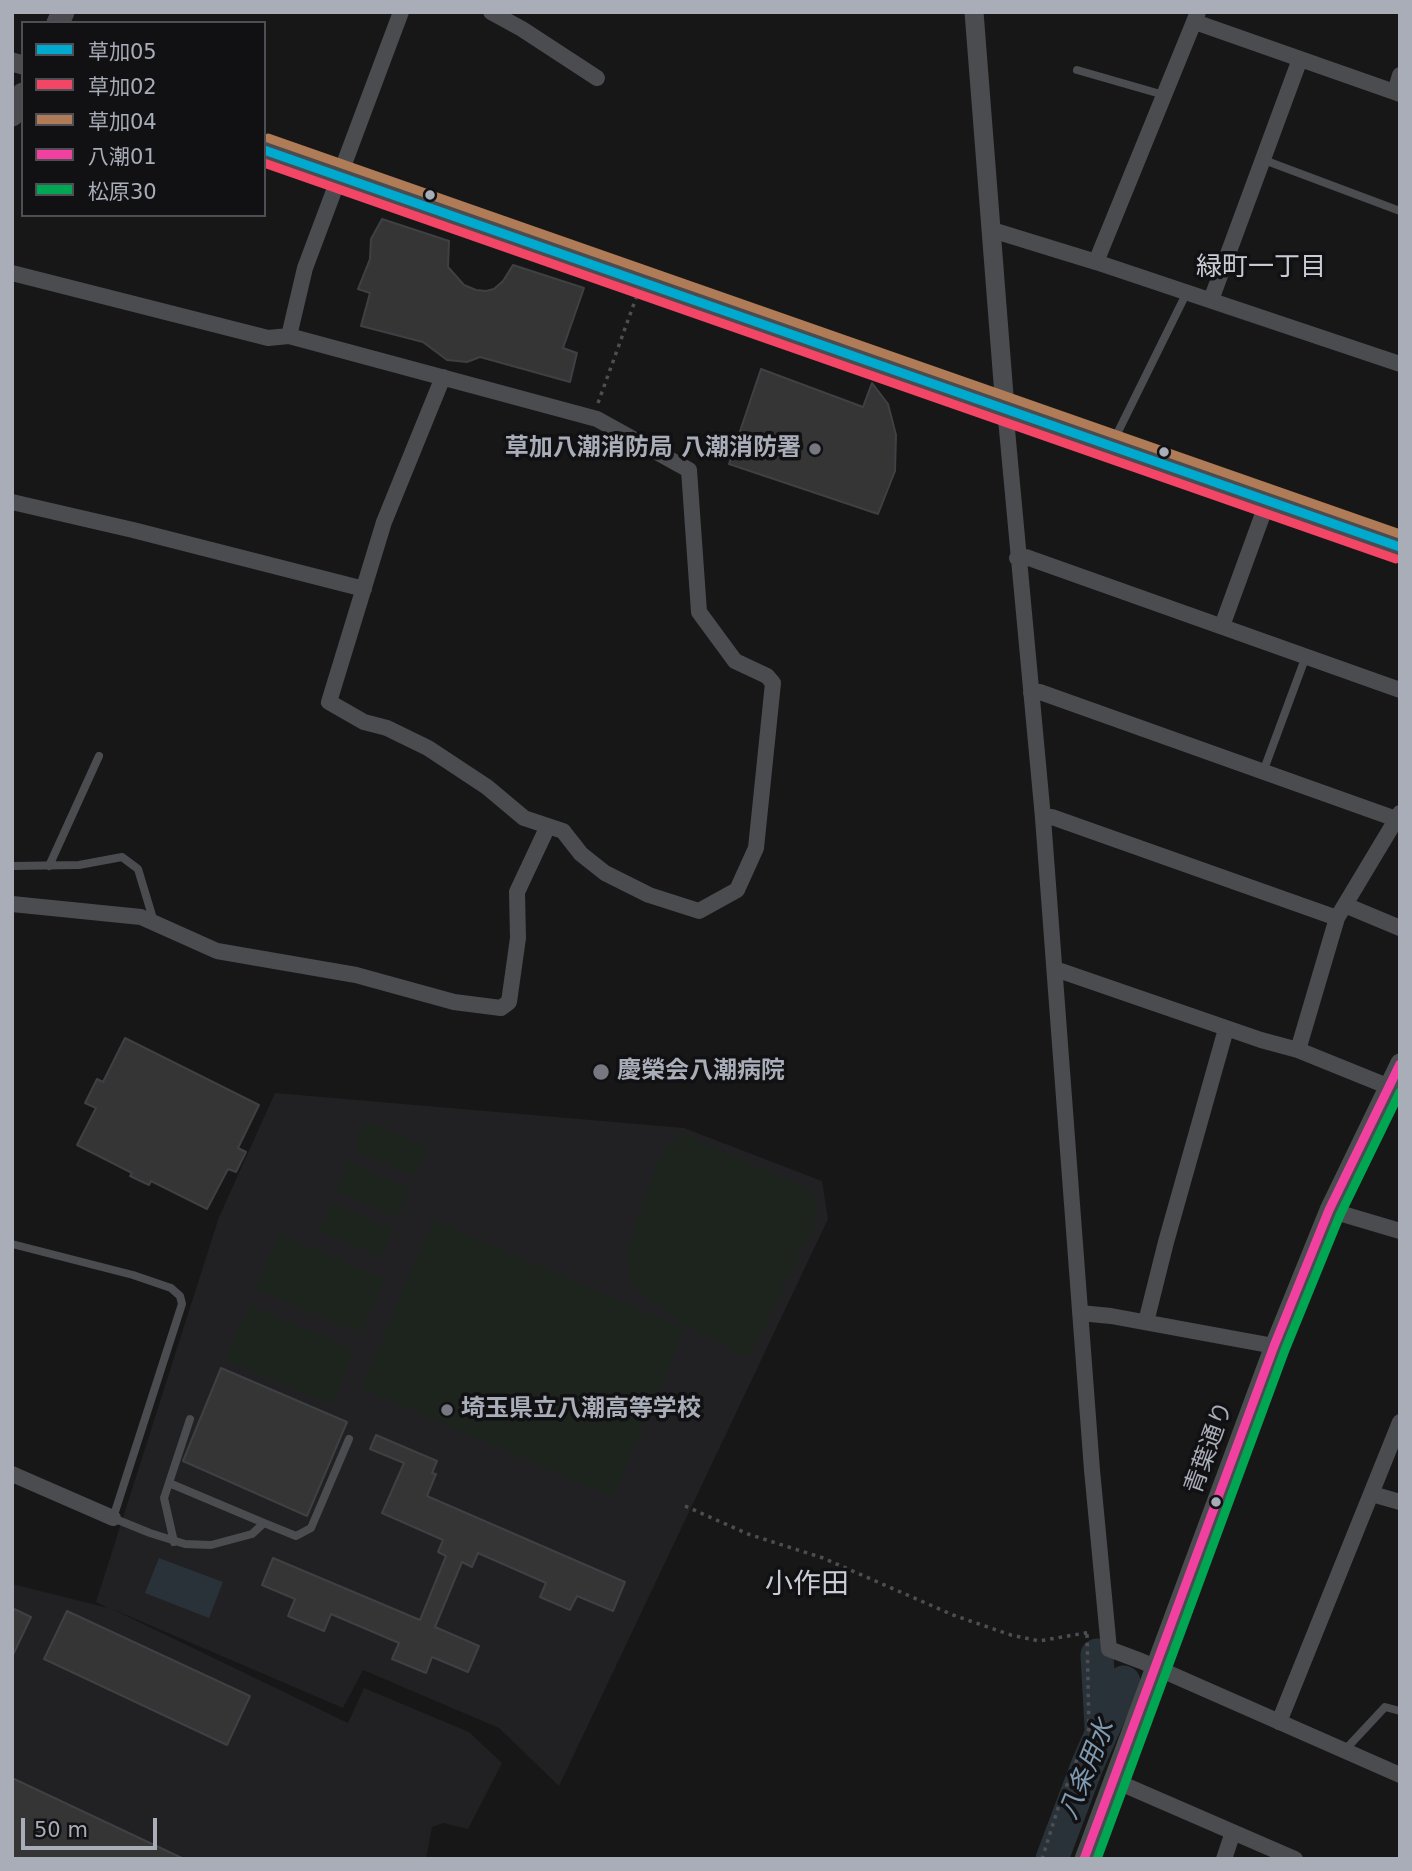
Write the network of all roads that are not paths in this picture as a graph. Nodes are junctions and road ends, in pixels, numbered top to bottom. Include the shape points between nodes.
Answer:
1 (401, 12) edge
2 (491, 12) edge
3 (974, 12) edge
4 (1196, 17) edge
5 (1300, 59) junction
6 (1077, 70) dead end
7 (1400, 75) edge
8 (597, 78) dead end
9 (1397, 93) edge
10 (1164, 95) junction
11 (21, 98) edge
12 (12, 115) edge
13 (266, 151) edge
14 (1264, 160) junction
15 (340, 177) junction
16 (1400, 211) edge
17 (992, 230) junction
18 (1096, 262) junction
19 (12, 273) edge
20 (1187, 292) junction
21 (1211, 300) junction
22 (289, 336) junction
23 (1400, 364) edge
24 (443, 377) junction
25 (1005, 408) junction
26 (1111, 446) junction
27 (1268, 500) junction
28 (12, 502) edge
29 (1400, 547) edge
30 (1017, 558) junction
31 (364, 589) junction
32 (1222, 626) junction
33 (1306, 656) junction
34 (1400, 690) edge
35 (1031, 693) junction
36 (99, 756) dead end
37 (1263, 772) junction
38 (1398, 816) edge
39 (1043, 818) junction
40 (548, 825) junction
41 (12, 866) edge
42 (49, 866) junction
43 (12, 904) edge
44 (1341, 912) junction
45 (154, 923) junction
46 (1400, 928) edge
47 (1055, 971) junction
48 (1226, 1029) junction
49 (1298, 1050) junction
50 (1400, 1063) edge
51 (1387, 1086) junction
52 (1329, 1210) junction
53 (1400, 1231) edge
54 (12, 1244) edge
55 (1080, 1313) junction
56 (1146, 1322) junction
57 (1274, 1346) junction
58 (190, 1419) dead end
59 (1400, 1422) edge
60 (349, 1438) dead end
61 (12, 1474) edge
62 (169, 1483) junction
63 (1372, 1494) junction
64 (1400, 1502) edge
65 (113, 1518) junction
66 (264, 1523) junction
67 (174, 1542) junction
68 (1155, 1667) junction
69 (1400, 1711) edge
70 (1279, 1722) junction
71 (1344, 1751) junction
72 (1400, 1775) edge
73 (1113, 1780) junction
74 (1233, 1832) junction
75 (1084, 1859) edge
76 (1224, 1859) edge
77 (1295, 1859) edge

1 - 15 street
2 - 8 street
3 - 17 street
4 - 5 street
4 - 10 street
5 - 9 street
5 - 14 street
6 - 10 lane
7 - 9 street
10 - 18 street
11 - 12 main road
13 - 15 street
14 - 16 lane
14 - 21 street
15 - 22 street via 305,268
15 - 25 street
17 - 18 street
17 - 25 street
18 - 20 street
19 - 22 street via 268,338
20 - 21 street
20 - 26 lane
21 - 23 street
22 - 24 street
24 - 31 street via 384,522
24 - 40 street via 597,419 689,470 699,612 735,661 773,682 756,848 737,890 699,911 649,895 605,873 581,854 563,831
25 - 26 street
25 - 30 street
26 - 27 street
27 - 29 street
27 - 32 street
28 - 31 street
30 - 32 street via 1026,557
30 - 35 street
31 - 40 street via 330,702 364,722 428,748 524,818
32 - 33 street
33 - 34 street
33 - 37 lane
35 - 37 street via 1040,692
35 - 39 street
36 - 42 lane
37 - 38 street
38 - 44 street
39 - 44 street via 1052,817
39 - 47 street
40 - 45 street via 517,892 518,938 509,1002 501,1008 454,1002 356,975 217,951
41 - 42 lane
42 - 45 lane via 122,857 138,869
43 - 45 street via 141,917
44 - 46 street
44 - 49 street
47 - 48 street
47 - 55 street
48 - 49 street
48 - 56 street
49 - 51 street
50 - 51 street, 青葉通り
51 - 52 street, 青葉通り
52 - 53 street
52 - 57 street, 青葉通り
54 - 65 lane via 171,1288 183,1304
55 - 56 street
55 - 68 street via 1109,1649
56 - 57 street
57 - 68 street, 青葉通り
58 - 62 lane
59 - 63 street
60 - 66 lane via 311,1528 296,1536
61 - 65 street
62 - 66 lane
62 - 67 lane via 164,1498
63 - 64 street
63 - 70 street
65 - 67 lane
66 - 67 lane via 252,1534 211,1545
68 - 70 street
68 - 73 street, 青葉通り
69 - 71 lane via 1385,1707
70 - 71 street
71 - 72 street
73 - 74 street
73 - 75 street, 青葉通り
74 - 76 street
74 - 77 street

